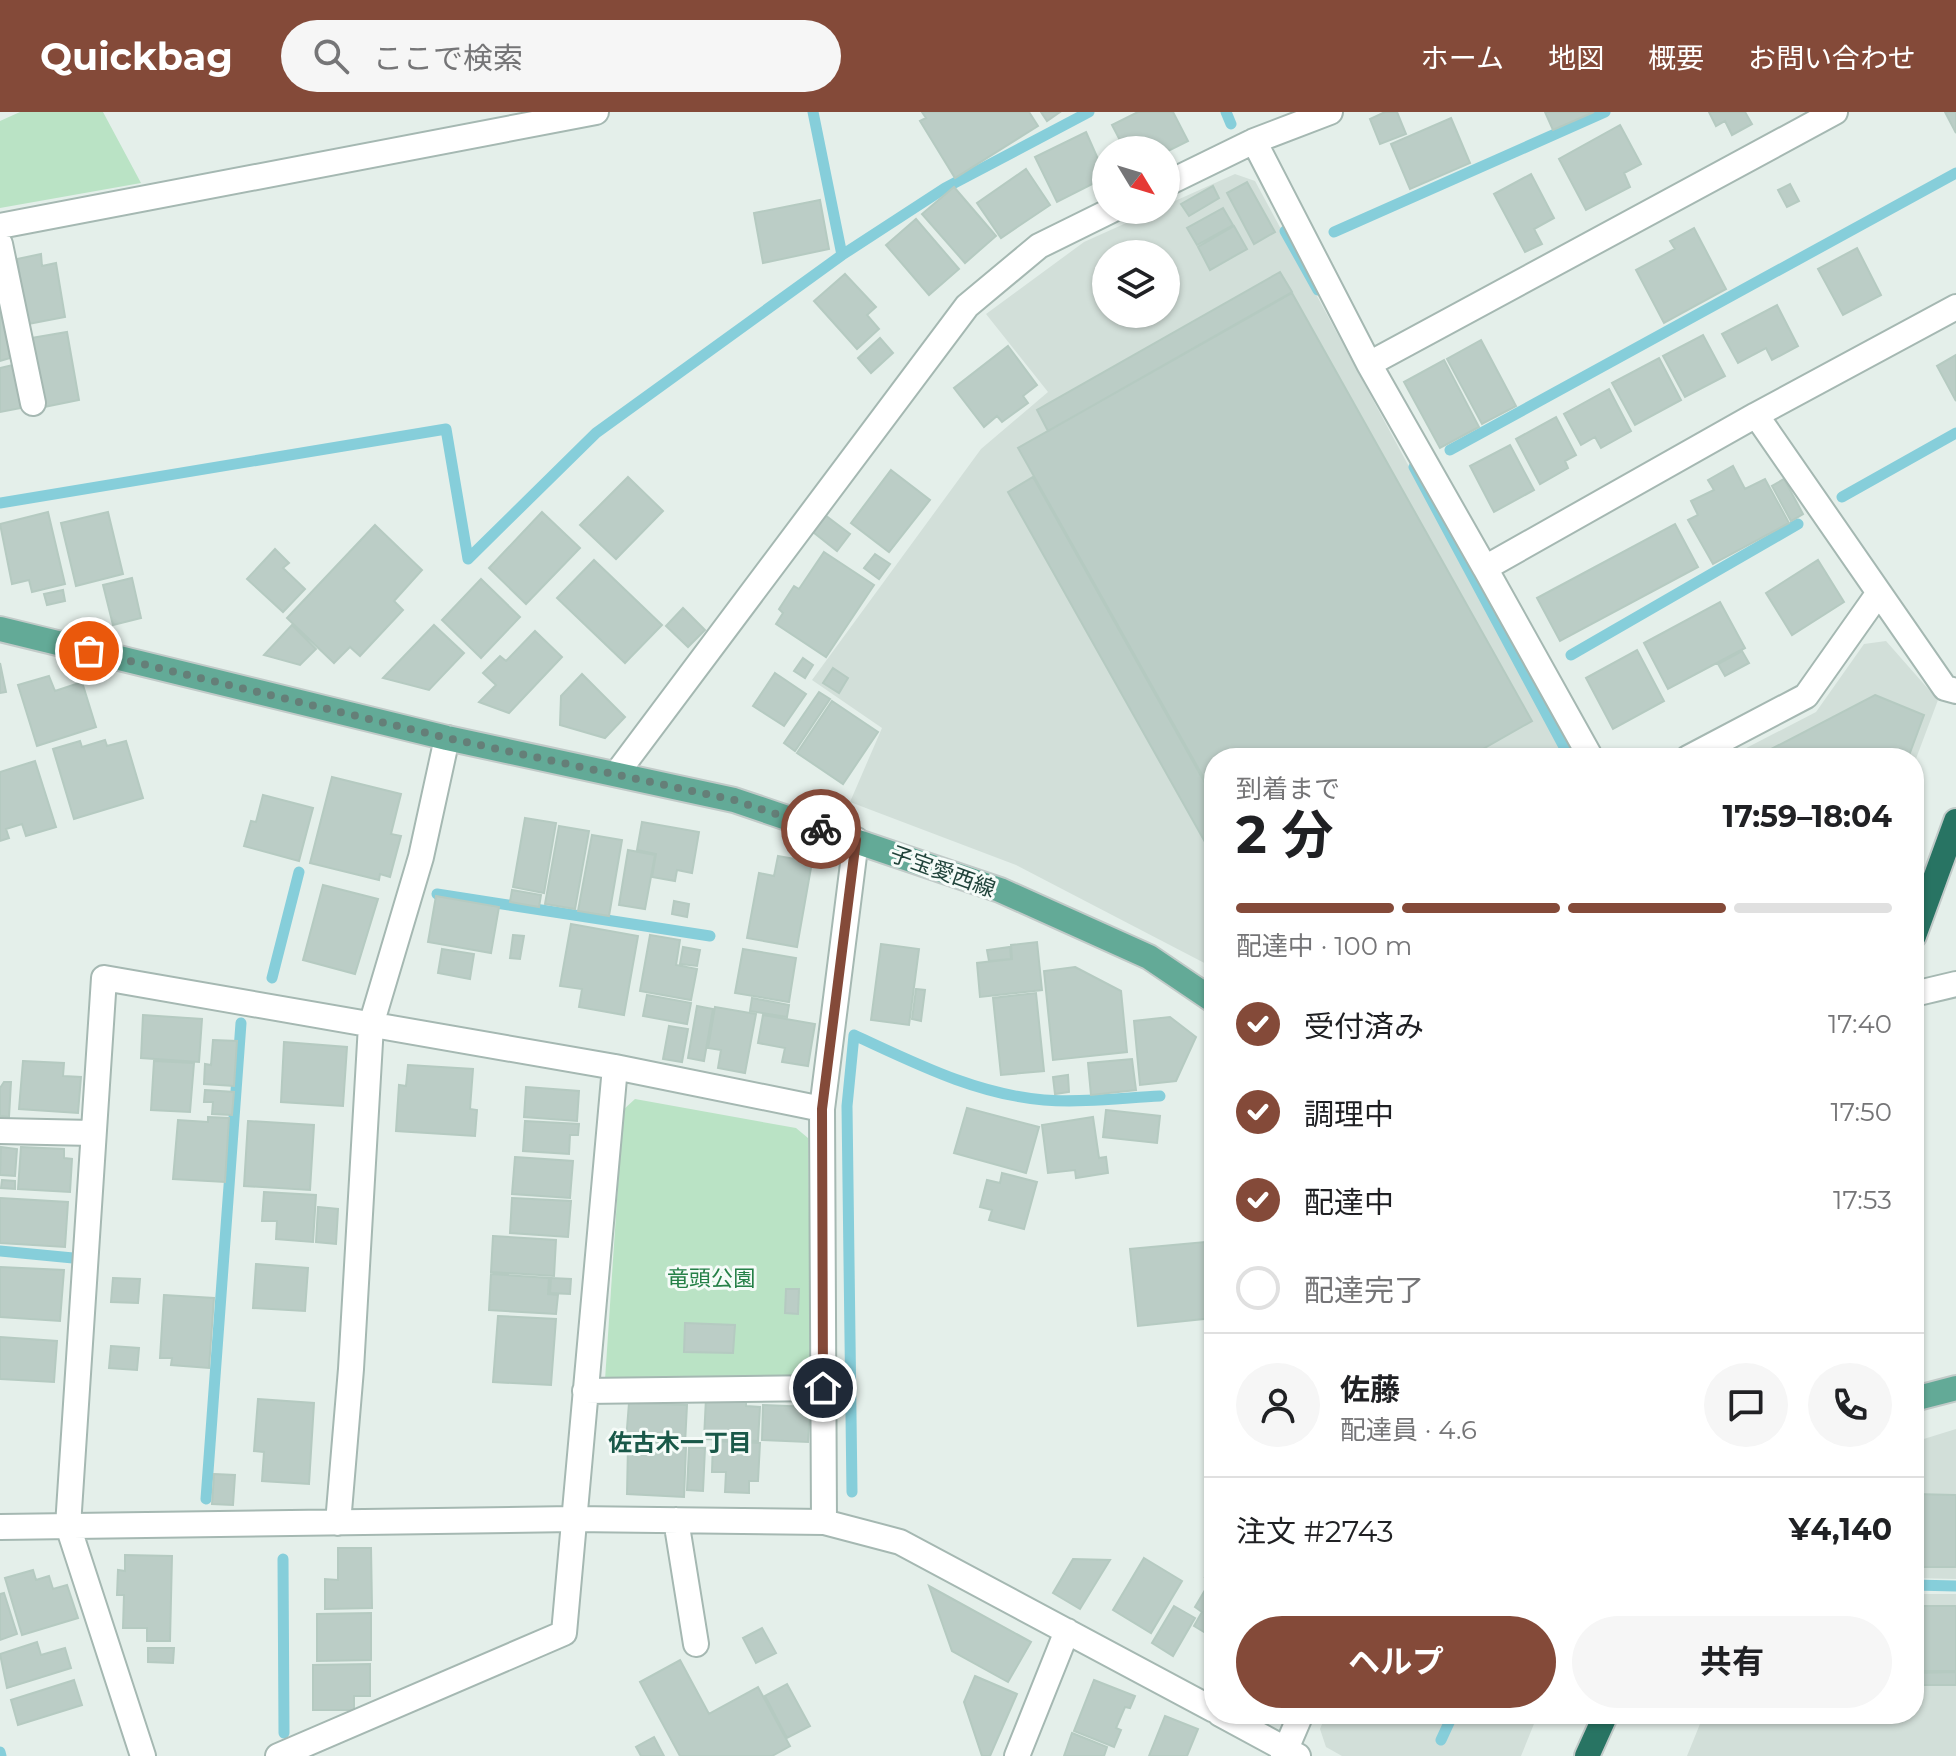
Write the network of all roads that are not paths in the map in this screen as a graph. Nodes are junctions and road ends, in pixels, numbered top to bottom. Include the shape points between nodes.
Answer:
1 (596, 112) edge
2 (1330, 112) edge
3 (1835, 112) edge
4 (1254, 141) junction
5 (1180, 177) edge
6 (1092, 220) edge
7 (0, 226) edge
8 (0, 244) edge
9 (1956, 307) edge
10 (1369, 364) junction
11 (33, 403) dead end
12 (1756, 415) junction
13 (1485, 568) junction
14 (1878, 594) junction
15 (0, 629) edge
16 (1956, 691) edge
17 (447, 738) junction
18 (1585, 748) edge
19 (1707, 748) edge
20 (617, 773) junction
21 (1956, 821) edge
22 (856, 840) junction
23 (1924, 909) edge
24 (1956, 984) edge
25 (1924, 992) edge
26 (1204, 995) edge
27 (371, 1025) junction
28 (615, 1067) junction
29 (822, 1109) junction
30 (0, 1131) edge
31 (93, 1133) junction
32 (823, 1388) junction
33 (1956, 1388) edge
34 (585, 1391) junction
35 (1924, 1396) edge
36 (573, 1519) junction
37 (676, 1520) junction
38 (824, 1522) junction
39 (338, 1523) junction
40 (68, 1526) junction
41 (0, 1527) edge
42 (1067, 1631) junction
43 (696, 1644) dead end
44 (1204, 1705) edge
45 (1237, 1724) edge
46 (1298, 1724) edge
47 (1601, 1724) edge
48 (1289, 1754) edge
49 (143, 1756) edge
50 (278, 1756) edge
51 (1017, 1756) edge
52 (1587, 1756) edge

1 - 7 street
2 - 4 street
3 - 10 street
4 - 5 street
4 - 10 street
6 - 20 street via 1039,246 967,306
8 - 11 street
9 - 12 street
10 - 13 street
12 - 13 street
12 - 14 street
13 - 18 street
14 - 16 street via 1945,688
14 - 19 street via 1806,696
15 - 17 main road, 子宝愛西線
17 - 20 main road, 子宝愛西線
17 - 27 street via 421,857
20 - 22 main road, 子宝愛西線 via 734,800
21 - 23 highway
22 - 26 main road, 子宝愛西線 via 1000,890 1136,951
22 - 29 street
24 - 25 street
27 - 28 street
27 - 31 street via 104,978
27 - 39 street
28 - 29 street
28 - 34 street
29 - 32 street
30 - 31 street
31 - 40 street
32 - 34 street
32 - 38 street
33 - 35 main road
34 - 36 street
36 - 37 street
36 - 39 street
36 - 50 street via 564,1633
37 - 38 street
37 - 43 street
38 - 42 street via 900,1542
39 - 40 street
40 - 41 street
40 - 49 street
42 - 44 street
42 - 51 street
45 - 48 street
46 - 48 street
47 - 52 highway

